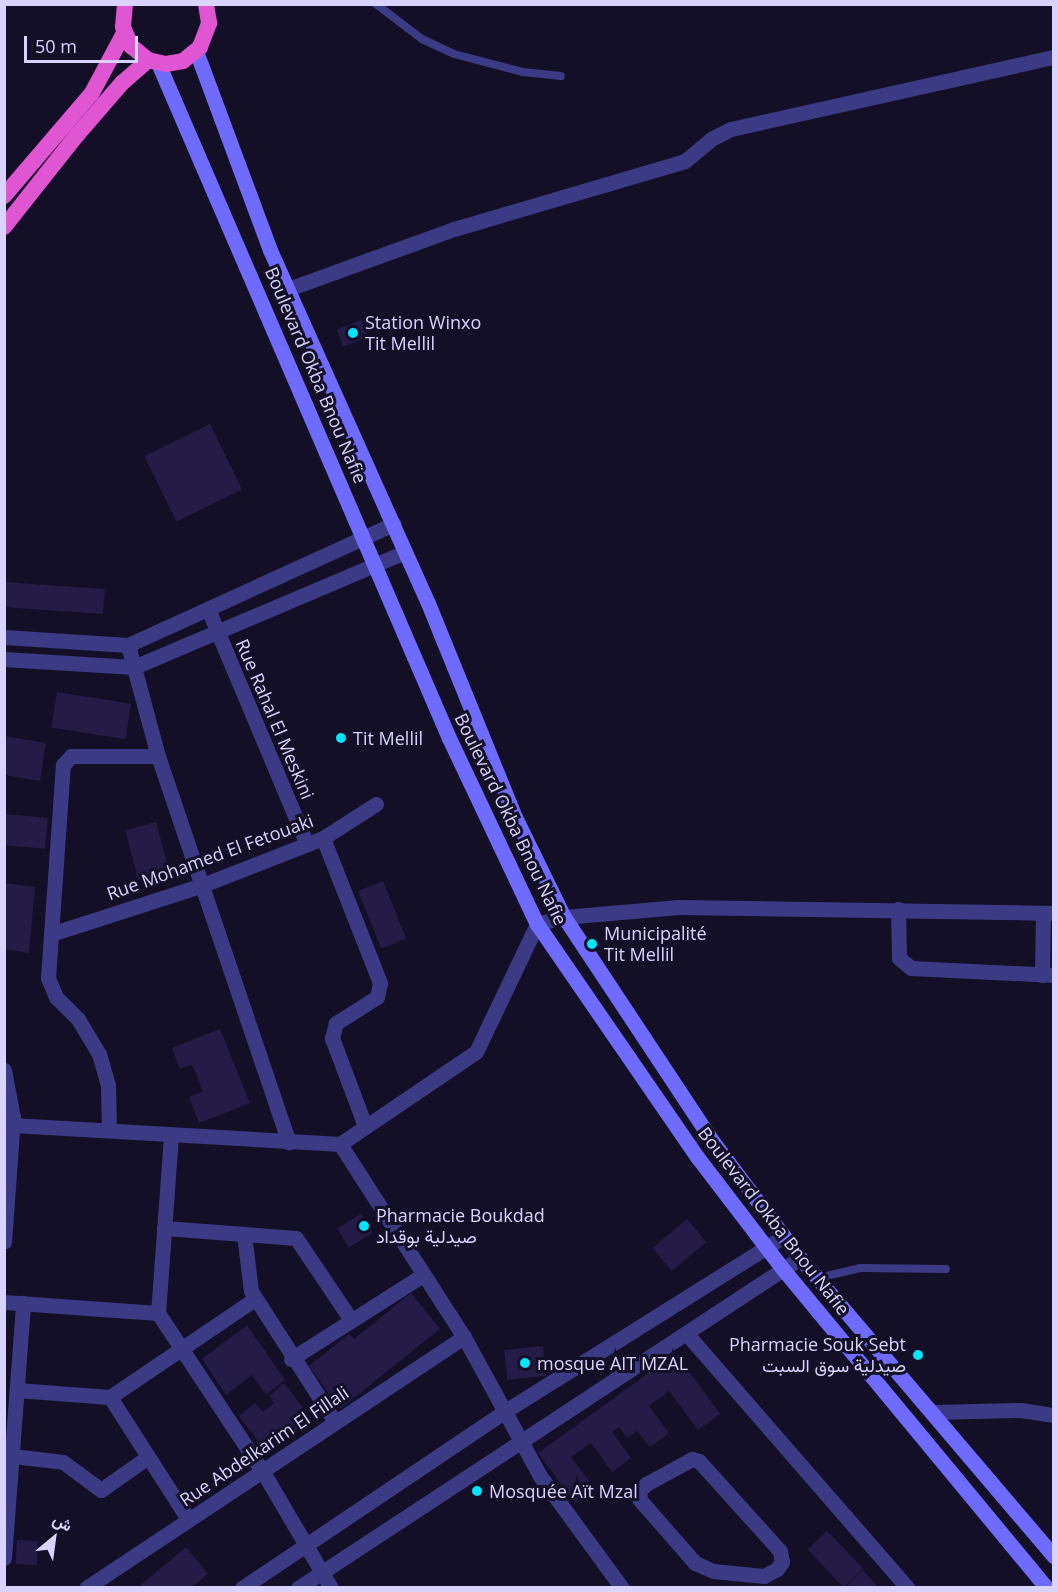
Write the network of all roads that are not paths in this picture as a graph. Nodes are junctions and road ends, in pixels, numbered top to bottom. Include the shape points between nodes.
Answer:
1 (125, 4) edge
2 (206, 4) edge
3 (376, 4) edge
4 (124, 33) junction
5 (196, 51) junction
6 (1053, 57) edge
7 (153, 62) junction
8 (561, 76) dead end
9 (4, 196) edge
10 (4, 227) edge
11 (288, 289) junction
12 (394, 524) junction
13 (365, 537) junction
14 (405, 552) junction
15 (376, 564) junction
16 (208, 609) junction
17 (216, 630) junction
18 (4, 637) edge
19 (128, 645) junction
20 (4, 659) edge
21 (134, 667) junction
22 (158, 756) junction
23 (376, 804) dead end
24 (323, 838) junction
25 (307, 844) junction
26 (200, 886) junction
27 (898, 909) junction
28 (1048, 913) edge
29 (564, 917) junction
30 (537, 924) junction
31 (51, 934) junction
32 (1048, 975) edge
33 (4, 1070) edge
34 (12, 1125) junction
35 (365, 1126) junction
36 (109, 1130) junction
37 (171, 1137) junction
38 (289, 1142) junction
39 (340, 1144) junction
40 (164, 1228) junction
41 (244, 1234) junction
42 (784, 1236) junction
43 (4, 1242) edge
44 (766, 1247) junction
45 (800, 1258) junction
46 (782, 1268) junction
47 (946, 1269) dead end
48 (423, 1275) junction
49 (818, 1278) junction
50 (255, 1299) junction
51 (4, 1302) edge
52 (23, 1303) junction
53 (158, 1313) junction
54 (351, 1320) junction
55 (686, 1333) junction
56 (464, 1337) junction
57 (182, 1350) junction
58 (291, 1359) junction
59 (17, 1390) junction
60 (110, 1397) junction
61 (507, 1410) junction
62 (933, 1412) junction
63 (1053, 1415) edge
64 (335, 1422) junction
65 (521, 1439) junction
66 (13, 1456) junction
67 (148, 1457) junction
68 (263, 1472) junction
69 (188, 1520) junction
70 (305, 1546) junction
71 (1053, 1556) edge
72 (4, 1558) edge
73 (322, 1572) junction
74 (764, 1582) edge
75 (86, 1587) edge
76 (242, 1587) edge
77 (298, 1587) edge
78 (331, 1587) edge
79 (622, 1587) edge
80 (908, 1587) edge
81 (1047, 1587) edge

1 - 4 highway
2 - 5 highway via 208,29
3 - 8 lane via 422,39 454,54 523,72
4 - 7 highway via 131,46
4 - 9 highway via 92,93
5 - 7 highway via 183,61
5 - 11 main road, Boulevard Okba Bnou Nafie
6 - 11 street via 731,129 711,139 685,161 454,229
7 - 10 highway via 122,83
7 - 13 main road, Boulevard Okba Bnou Nafie
11 - 12 main road, Boulevard Okba Bnou Nafie
12 - 13 street
12 - 14 main road, Boulevard Okba Bnou Nafie
13 - 15 main road, Boulevard Okba Bnou Nafie
13 - 16 street
14 - 15 street
14 - 29 main road, Boulevard Okba Bnou Nafie via 515,817
15 - 17 street
15 - 30 main road, Boulevard Okba Bnou Nafie via 449,738
16 - 17 street, Rue Rahal El Meskini
16 - 19 street
17 - 21 street
17 - 25 street, Rue Rahal El Meskini
18 - 19 street
19 - 21 street
20 - 21 street
21 - 22 street
22 - 26 street
22 - 31 street via 65,759
23 - 24 street, Rue Mohamed El Fetouaki
24 - 25 street, Rue Mohamed El Fetouaki
24 - 35 street via 380,983 377,997 341,1019 332,1038
25 - 26 street, Rue Mohamed El Fetouaki
26 - 31 street, Rue Mohamed El Fetouaki
26 - 38 street
27 - 28 street
27 - 29 street via 679,907
27 - 32 street via 899,958 910,968
28 - 32 street
29 - 30 street
29 - 42 main road, Boulevard Okba Bnou Nafie via 713,1142
30 - 35 street via 476,1052
30 - 44 main road, Boulevard Okba Bnou Nafie via 698,1158
31 - 36 street via 49,984 99,1054 108,1085
33 - 34 street via 13,1102
34 - 36 street
34 - 43 street
35 - 39 street
36 - 37 street
37 - 38 street
37 - 40 street
38 - 39 street
39 - 48 street
40 - 41 street
40 - 53 street
41 - 50 street via 246,1269
41 - 54 street via 296,1238
42 - 44 street
42 - 45 main road, Boulevard Okba Bnou Nafie
44 - 46 main road, Boulevard Okba Bnou Nafie
44 - 61 street
45 - 46 street
45 - 49 main road, Boulevard Okba Bnou Nafie
46 - 55 street
46 - 81 main road, Boulevard Okba Bnou Nafie
47 - 49 lane via 860,1268
48 - 54 street
48 - 56 street
49 - 62 main road, Boulevard Okba Bnou Nafie
50 - 57 street
50 - 58 street
51 - 52 street
52 - 53 street
52 - 59 street
53 - 57 street
54 - 58 street
55 - 65 street
55 - 80 street
56 - 61 street
56 - 64 street, Rue Abdelkarim El Fillali
57 - 60 street
57 - 68 street
58 - 64 street
59 - 60 street
59 - 66 street
60 - 67 street
61 - 65 street
61 - 70 street
62 - 63 street via 1022,1410
62 - 71 main road, Boulevard Okba Bnou Nafie
64 - 68 street, Rue Abdelkarim El Fillali
65 - 73 street
65 - 79 street via 565,1514
66 - 67 street via 63,1462 101,1490
66 - 72 street
67 - 69 street
68 - 69 street, Rue Abdelkarim El Fillali
68 - 70 street
69 - 75 street, Rue Abdelkarim El Fillali
70 - 73 street
70 - 76 street
73 - 77 street
73 - 78 street
74 - 74 street via 779,1567 780,1551 699,1461 680,1463 639,1491 640,1500 695,1563

